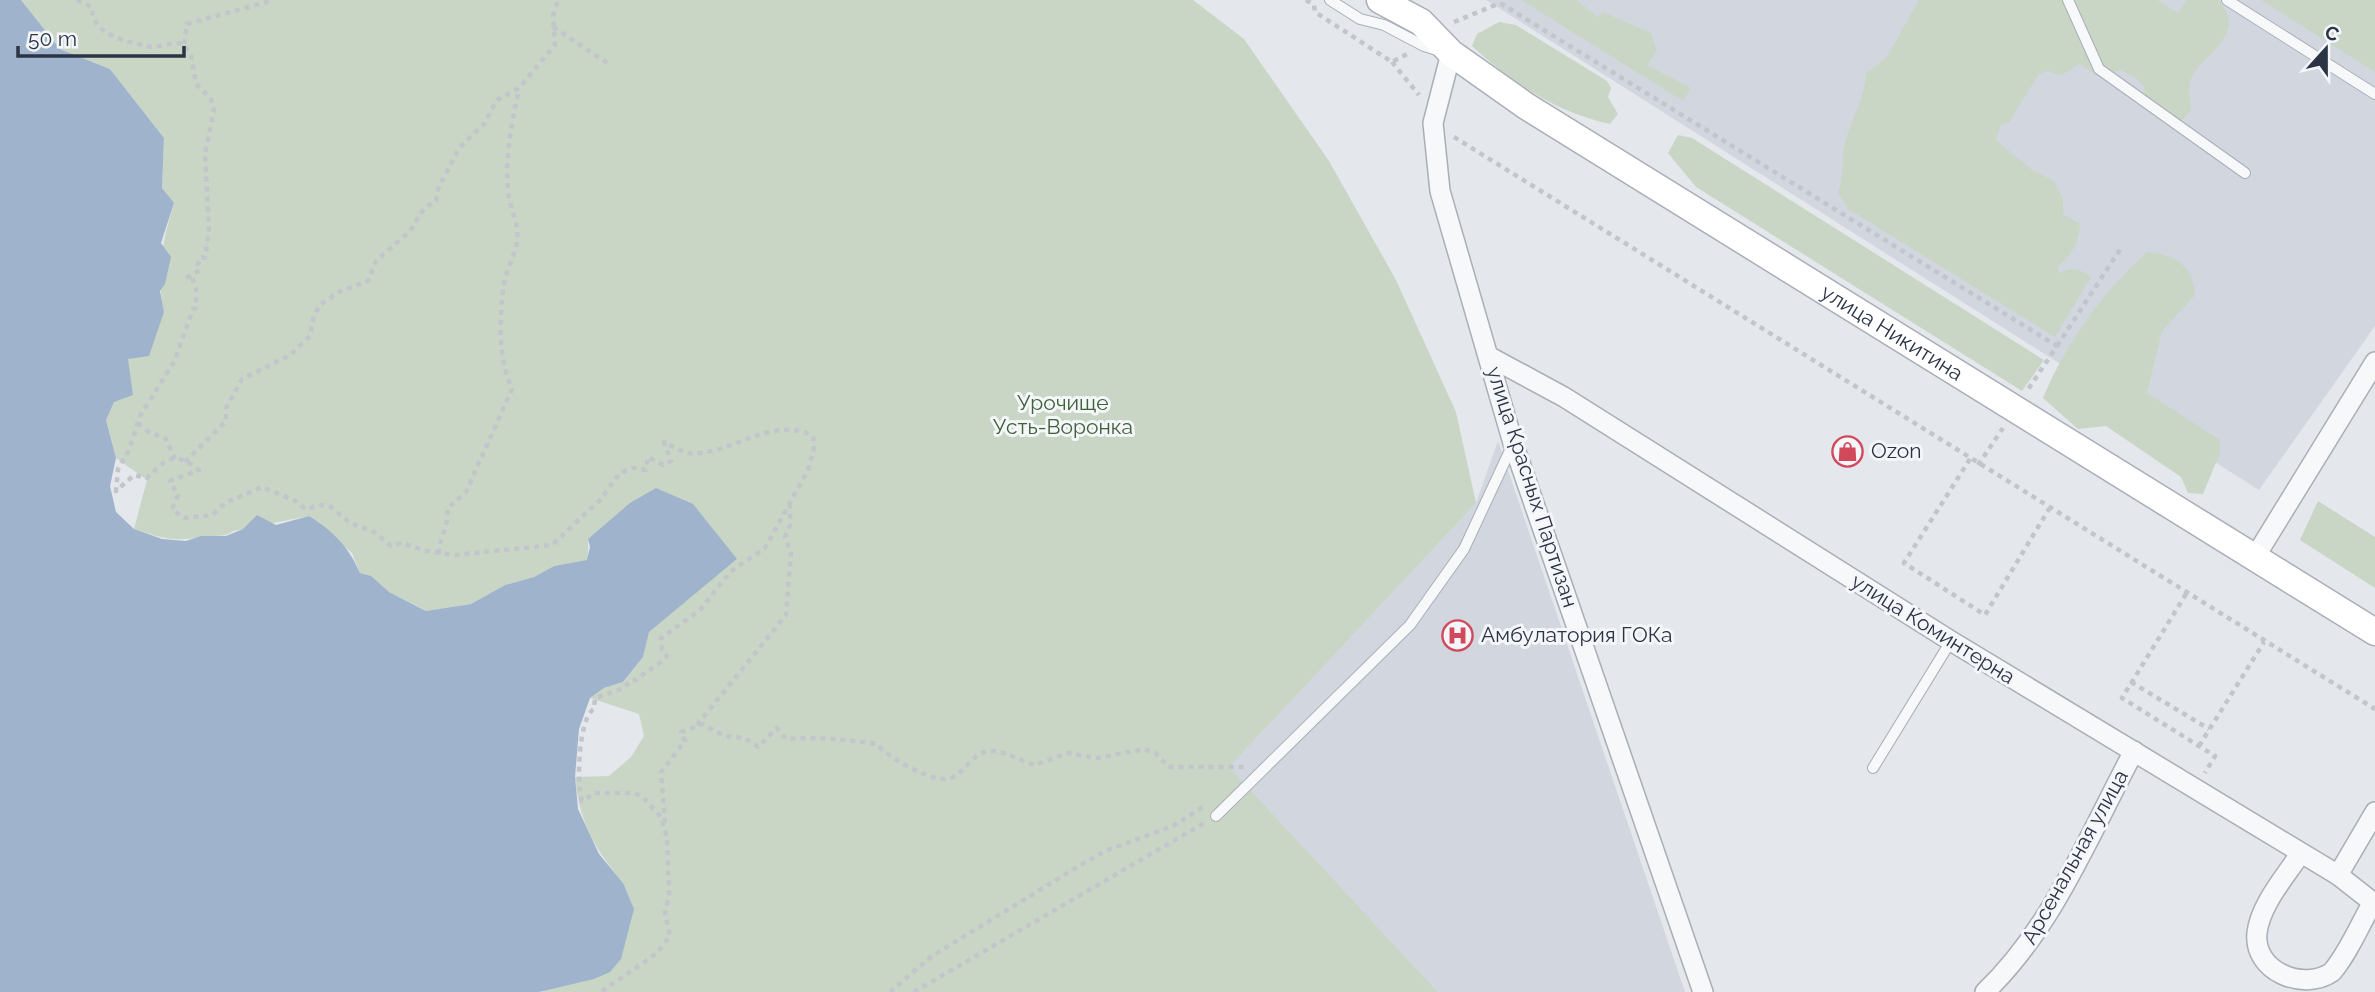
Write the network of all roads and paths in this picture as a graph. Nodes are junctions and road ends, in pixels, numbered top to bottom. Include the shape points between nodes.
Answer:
1 (77, 0) edge
2 (274, 0) edge
3 (558, 0) edge
4 (1306, 0) edge
5 (1330, 0) edge
6 (1381, 0) edge
7 (2068, 0) edge
8 (2227, 0) edge
9 (1497, 1) edge
10 (553, 27) junction
11 (1429, 32) edge
12 (184, 44) junction
13 (1392, 62) junction
14 (609, 64) dead end
15 (519, 88) junction
16 (2375, 94) edge
17 (1426, 103) dead end
18 (1451, 134) dead end
19 (2245, 173) dead end
20 (2121, 248) dead end
21 (2057, 346) junction
22 (1490, 357) junction
23 (2375, 362) edge
24 (2016, 408) junction
25 (138, 423) junction
26 (1513, 443) junction
27 (176, 459) junction
28 (1970, 459) junction
29 (185, 462) junction
30 (1978, 465) junction
31 (790, 504) junction
32 (2049, 509) junction
33 (439, 554) junction
34 (2255, 556) junction
35 (2186, 594) junction
36 (2375, 632) edge
37 (1951, 641) junction
38 (2264, 642) junction
39 (2131, 682) junction
40 (2375, 709) edge
41 (697, 726) junction
42 (2209, 729) junction
43 (2199, 746) junction
44 (2134, 751) junction
45 (1268, 764) junction
46 (1873, 768) dead end
47 (2203, 777) dead end
48 (1205, 805) dead end
49 (2375, 812) edge
50 (1216, 816) joint
51 (666, 828) junction
52 (2300, 854) junction
53 (2338, 875) junction
54 (2374, 903) edge
55 (2271, 985) edge
56 (601, 992) edge
57 (890, 992) edge
58 (914, 992) edge
59 (1703, 992) edge
60 (1985, 992) edge

1 - 12 path via 92,7 92,19 107,34 146,46
2 - 12 path via 187,24
3 - 10 path
4 - 13 path via 1315,12
5 - 11 lane via 1360,19
6 - 11 main road, улица Никитина
7 - 19 lane via 2099,69
8 - 16 lane
9 - 11 path
9 - 21 path
10 - 14 path
10 - 15 path via 555,44
11 - 13 path
11 - 22 street, улица Красных Партизан via 1440,191
11 - 24 main road, улица Никитина via 1526,106
12 - 25 path via 196,84 214,105 205,154 209,239 205,258 198,264 200,270 188,277 194,280 196,308 175,360
13 - 17 path
15 - 29 path via 497,100 484,124 459,148 436,201 425,207 410,231 376,261 368,281 321,304 310,336 290,355 242,379 226,408 226,421
15 - 33 path via 508,139 508,193 517,242 504,282 502,331 504,372 512,389 466,492 447,509
18 - 28 path
20 - 21 path
21 - 24 path
22 - 26 street, улица Красных Партизан
22 - 37 street, улица Коминтерна via 1564,397
23 - 34 street
24 - 30 path
24 - 34 main road, улица Никитина
25 - 27 path via 166,439
25 - 27 path via 118,469 116,491 134,475 147,478 159,463
26 - 45 lane via 1464,549 1410,625
26 - 59 street, улица Красных Партизан
27 - 29 path
28 - 30 path
28 - 32 path via 1904,563 1985,615
29 - 33 path via 199,470 170,481 178,495 172,509 184,518 212,514 225,503 262,487 305,509 331,507 391,546 402,543
30 - 32 path
31 - 33 path via 812,459 813,436 808,433 773,431 691,453 664,442 671,461 663,465 648,457 646,470 620,472 600,500 552,545
31 - 41 path via 785,537 791,553 786,615
31 - 51 path via 765,548 730,572 700,610 661,638 667,656 664,661 624,688 595,698 577,781 582,801 595,793 638,795 656,809
32 - 35 path
34 - 36 main road, улица Никитина
35 - 38 path
35 - 39 path
37 - 44 street, улица Коминтерна
37 - 46 lane
38 - 40 path
38 - 42 path
39 - 42 path
39 - 43 path via 2122,698
41 - 45 path via 745,738 758,747 777,728 786,739 834,736 851,743 876,744 884,754 940,780 952,778 989,751 1031,765 1068,753 1097,758 1144,749 1156,753 1169,767
41 - 51 path via 681,732 685,741 661,772
42 - 43 path
43 - 47 path via 2215,756
44 - 52 street, улица Коминтерна
44 - 60 street, Арсенальная улица via 2040,927 2013,965
45 - 50 lane
48 - 57 path via 1172,826 1105,851 1074,869 932,956
49 - 53 street
50 - 58 path
51 - 56 path via 669,895 665,913 670,936 656,954
52 - 53 street, улица Коминтерна
52 - 55 street via 2260,915 2258,954
53 - 54 street, улица Коминтерна
54 - 55 street via 2332,972 2319,982

